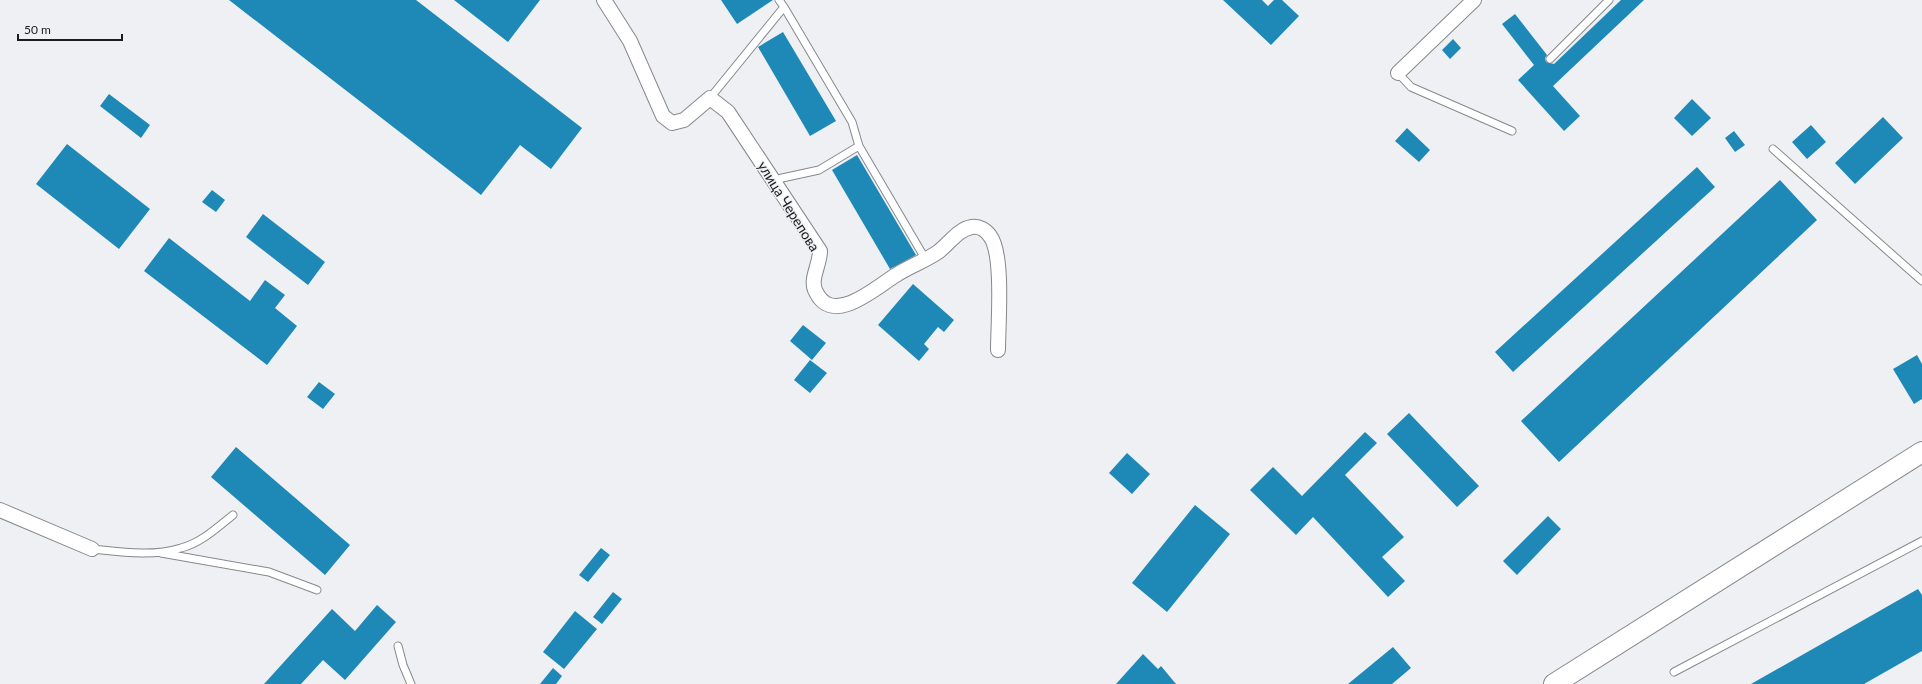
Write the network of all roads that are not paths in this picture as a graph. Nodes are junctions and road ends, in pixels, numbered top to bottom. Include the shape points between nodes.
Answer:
1 (604, 0) edge
2 (779, 0) edge
3 (1474, 0) edge
4 (1609, 0) edge
5 (784, 7) junction
6 (1550, 59) dead end
7 (1398, 73) joint
8 (710, 98) junction
9 (1512, 131) dead end
10 (859, 146) junction
11 (1773, 149) dead end
12 (773, 180) junction
13 (926, 260) junction
14 (1922, 281) edge
15 (998, 350) dead end
16 (1922, 452) edge
17 (0, 510) edge
18 (234, 515) dead end
19 (1922, 541) edge
20 (92, 549) joint
21 (161, 553) junction
22 (317, 590) dead end
23 (398, 646) dead end
24 (1674, 672) dead end
25 (411, 684) edge
26 (1554, 684) edge

1 - 8 street via 630,41 663,116 672,123 684,120
2 - 5 lane
3 - 7 street
4 - 6 lane
5 - 8 lane
5 - 10 lane via 852,122
7 - 9 lane via 1411,87
8 - 12 street, улица Черепова via 728,112
10 - 12 lane via 820,170
10 - 13 lane
11 - 14 lane
12 - 13 street, улица Черепова via 820,251 820,261 813,279 815,292 834,307 846,306 897,274
13 - 15 street, улица Черепова via 964,229 974,226 984,229 991,236 998,271
16 - 26 street
17 - 20 street
18 - 21 lane via 212,533 183,548
19 - 24 lane
20 - 21 lane
21 - 22 lane via 269,572
23 - 25 lane

